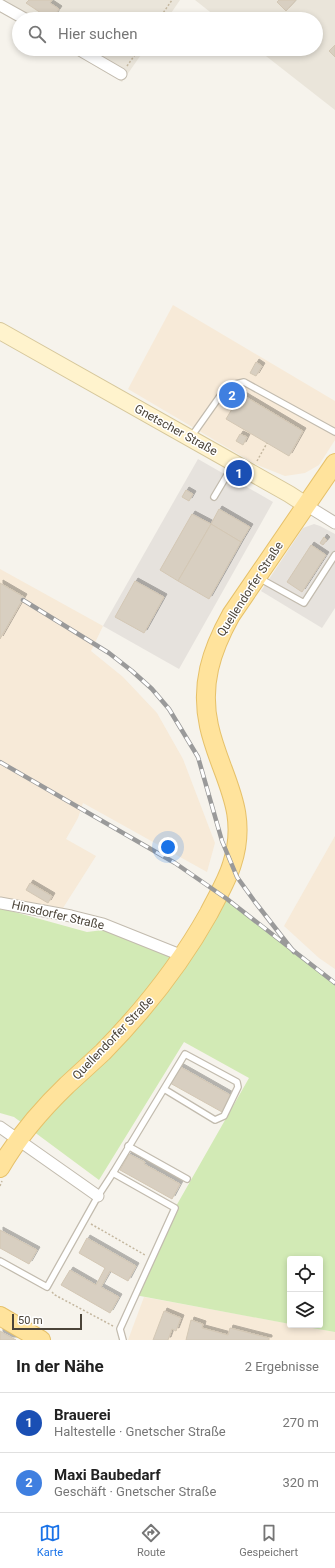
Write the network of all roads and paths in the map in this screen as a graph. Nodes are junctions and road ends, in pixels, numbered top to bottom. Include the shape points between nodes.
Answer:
1 (172, 0) edge
2 (0, 5) edge
3 (12, 12) edge
4 (164, 12) edge
5 (90, 56) edge
6 (133, 56) edge
7 (121, 74) joint
8 (0, 331) edge
9 (335, 432) edge
10 (190, 439) junction
11 (267, 443) dead end
12 (234, 463) junction
13 (335, 463) edge
14 (250, 472) junction
15 (214, 497) dead end
16 (306, 505) junction
17 (335, 523) edge
18 (335, 555) edge
19 (256, 577) junction
20 (0, 903) edge
21 (183, 956) junction
22 (164, 1089) junction
23 (0, 1127) edge
24 (19, 1140) junction
25 (128, 1146) junction
26 (3, 1172) edge
27 (113, 1172) junction
28 (187, 1179) dead end
29 (0, 1186) edge
30 (98, 1196) junction
31 (84, 1220) junction
32 (152, 1259) junction
33 (0, 1261) edge
34 (47, 1287) junction
35 (0, 1316) edge
36 (120, 1329) junction
37 (41, 1340) edge
38 (123, 1340) edge

1 - 4 path
2 - 3 street
5 - 7 street
6 - 7 path
8 - 10 main road, Gnetscher Straße
9 - 10 lane via 244,382 227,386
10 - 12 main road, Gnetscher Straße
11 - 14 path
12 - 14 main road, Gnetscher Straße
12 - 15 lane
13 - 16 main road
14 - 16 main road, Gnetscher Straße
16 - 17 street
16 - 19 main road, Quellendorfer Straße
18 - 19 lane via 304,603
19 - 21 main road, Quellendorfer Straße via 219,636 206,684 209,726 236,806 237,846 232,866 219,893
20 - 21 street, Hinsdorfer Straße via 93,922
21 - 24 main road, Quellendorfer Straße via 134,1020 56,1096
22 - 22 lane via 185,1054 237,1082 238,1087 224,1116 215,1120
22 - 25 lane
23 - 24 street
24 - 26 main road, Quellendorfer Straße
24 - 30 street
25 - 27 lane
25 - 28 lane
26 - 29 path
27 - 30 lane
27 - 32 lane via 175,1208
30 - 31 lane
31 - 32 path
31 - 34 lane
32 - 36 lane
33 - 34 lane
34 - 36 path via 55,1295
35 - 37 main road
36 - 38 lane

